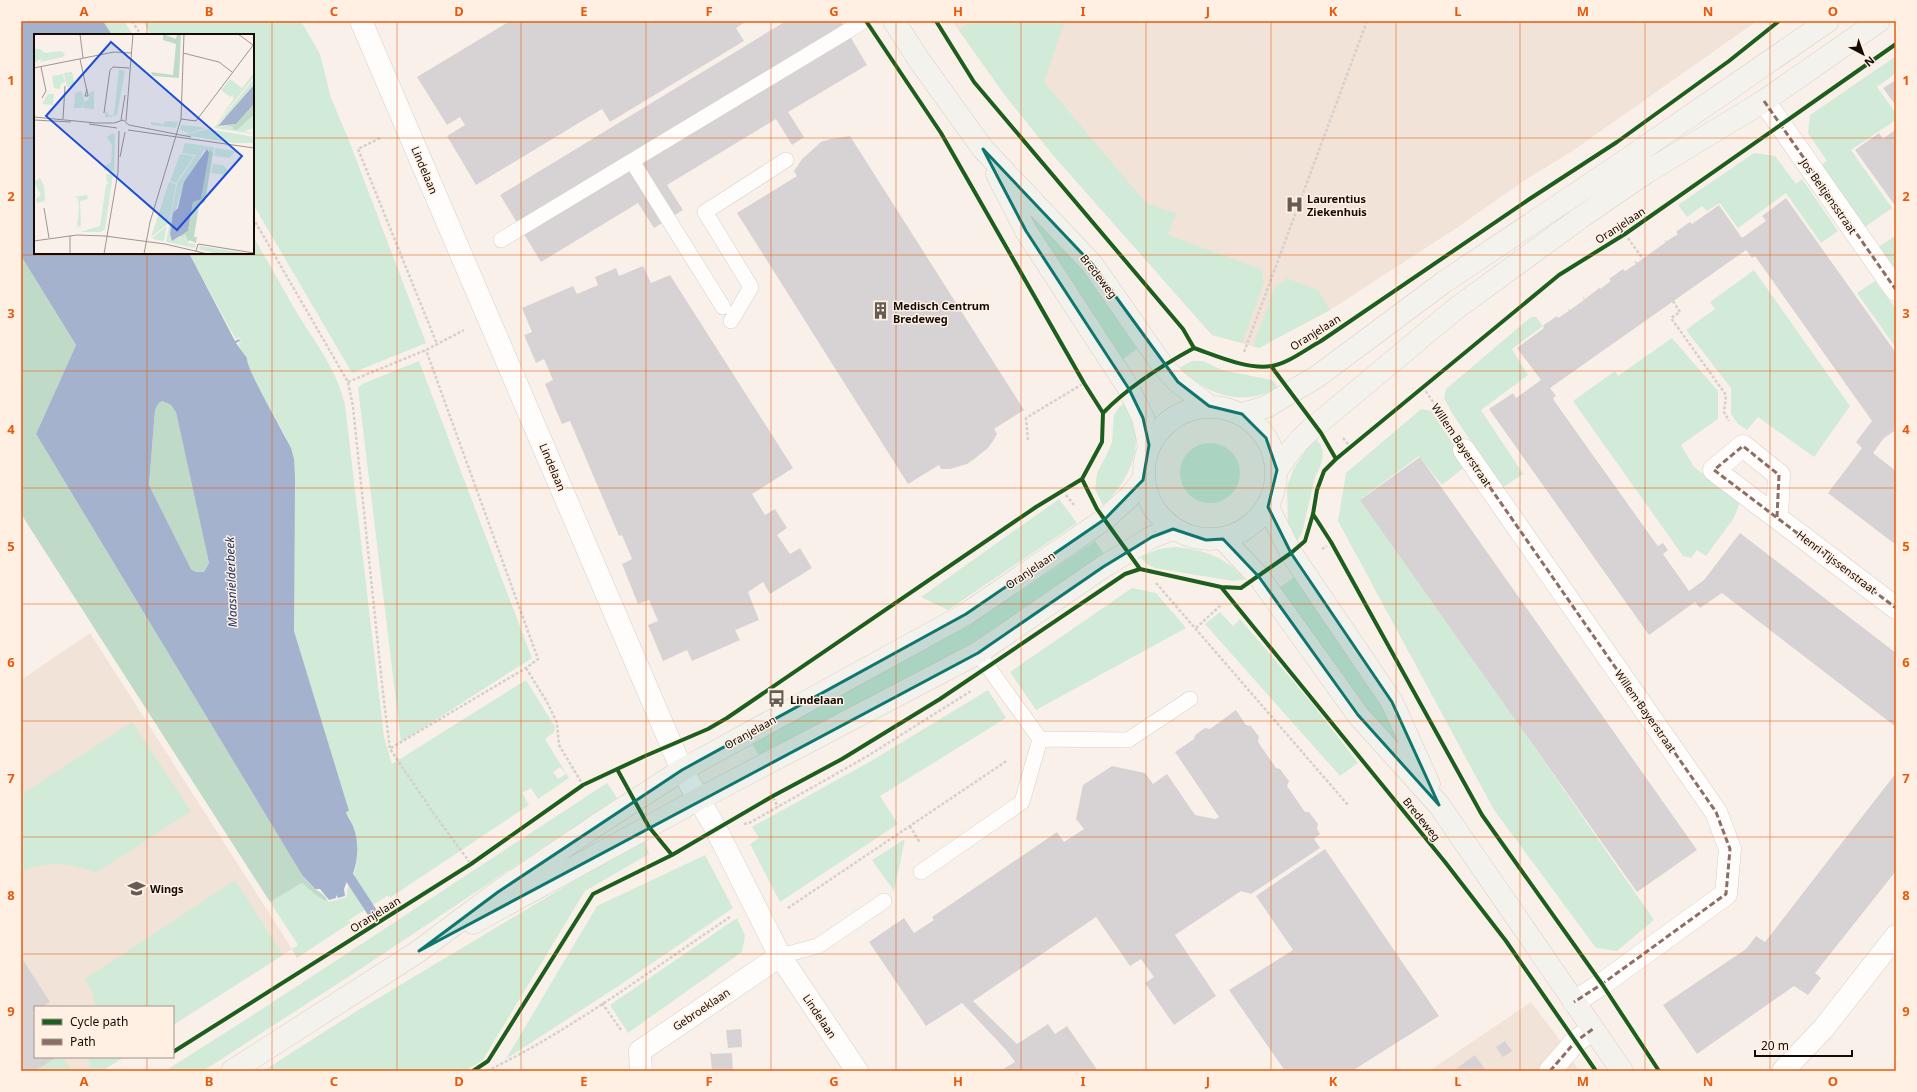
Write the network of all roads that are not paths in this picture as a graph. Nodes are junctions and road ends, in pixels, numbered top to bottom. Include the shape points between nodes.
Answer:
1 (361, 21) edge
2 (864, 21) edge
3 (894, 21) edge
4 (1828, 21) edge
5 (1879, 21) edge
6 (1764, 101) junction
7 (983, 148) junction
8 (786, 160) dead end
9 (632, 162) junction
10 (501, 240) dead end
11 (1896, 290) edge
12 (723, 307) dead end
13 (731, 321) dead end
14 (1210, 406) junction
15 (1242, 414) junction
16 (1149, 445) junction
17 (1464, 450) road end
18 (1276, 470) junction
19 (1143, 480) junction
20 (1268, 507) junction
21 (1777, 517) junction
22 (1173, 529) junction
23 (1222, 539) junction
24 (1896, 608) edge
25 (978, 653) junction
26 (1190, 698) dead end
27 (1040, 738) junction
28 (682, 770) junction
29 (699, 800) junction
30 (1439, 805) junction
31 (921, 872) dead end
32 (884, 901) dead end
33 (1896, 936) edge
34 (419, 951) junction
35 (780, 956) junction
36 (1574, 1002) junction
37 (1593, 1030) junction
38 (641, 1061) edge
39 (232, 1071) edge
40 (857, 1071) edge
41 (1550, 1071) edge
42 (1622, 1071) edge
43 (1783, 1071) edge

1 - 28 street, Lindelaan
2 - 9 lane
3 - 7 street, Bredeweg
4 - 15 street via 1444,282 1318,376 1266,407
5 - 6 street
6 - 11 street, Jos Beltjensstraat
6 - 18 street via 1647,172 1454,310 1305,432
7 - 14 street, Bredeweg via 1092,264 1163,366 1178,382
7 - 16 street, Bredeweg via 1026,231 1129,389 1143,418
8 - 13 lane via 706,212 751,287
9 - 10 lane
9 - 12 lane
14 - 15 street
14 - 16 street via 1185,411 1174,417 1155,434
15 - 18 street via 1256,425 1266,438 1274,454
16 - 19 street via 1144,462
17 - 36 street, Willem Bayerstraat via 1716,812 1730,850 1726,894
18 - 20 street via 1276,483
19 - 22 street via 1148,498 1158,516
19 - 28 street, Oranjelaan via 1105,519 966,614
20 - 23 street via 1249,527
20 - 30 street, Bredeweg via 1292,553 1392,702
21 - 21 street, Henri Tijssenstraat via 1779,475 1743,446 1714,470
21 - 24 street, Henri Tijssenstraat
22 - 23 street via 1206,540
22 - 25 street, Oranjelaan via 1152,537 1103,567
23 - 30 street, Bredeweg via 1259,577 1358,715
25 - 27 lane
25 - 29 street, Oranjelaan
26 - 27 lane via 1128,740
27 - 31 lane via 1022,802
28 - 29 street, Lindelaan
28 - 34 street, Oranjelaan via 511,883
29 - 34 street, Oranjelaan via 508,906
29 - 35 street, Lindelaan
30 - 36 street, Bredeweg
32 - 35 lane via 818,946
33 - 43 street via 1823,1029
34 - 39 street, Oranjelaan
35 - 38 street, Gebroeklaan
35 - 40 street, Lindelaan
36 - 37 street, Bredeweg
37 - 41 street via 1576,1041
37 - 42 street, Bredeweg

